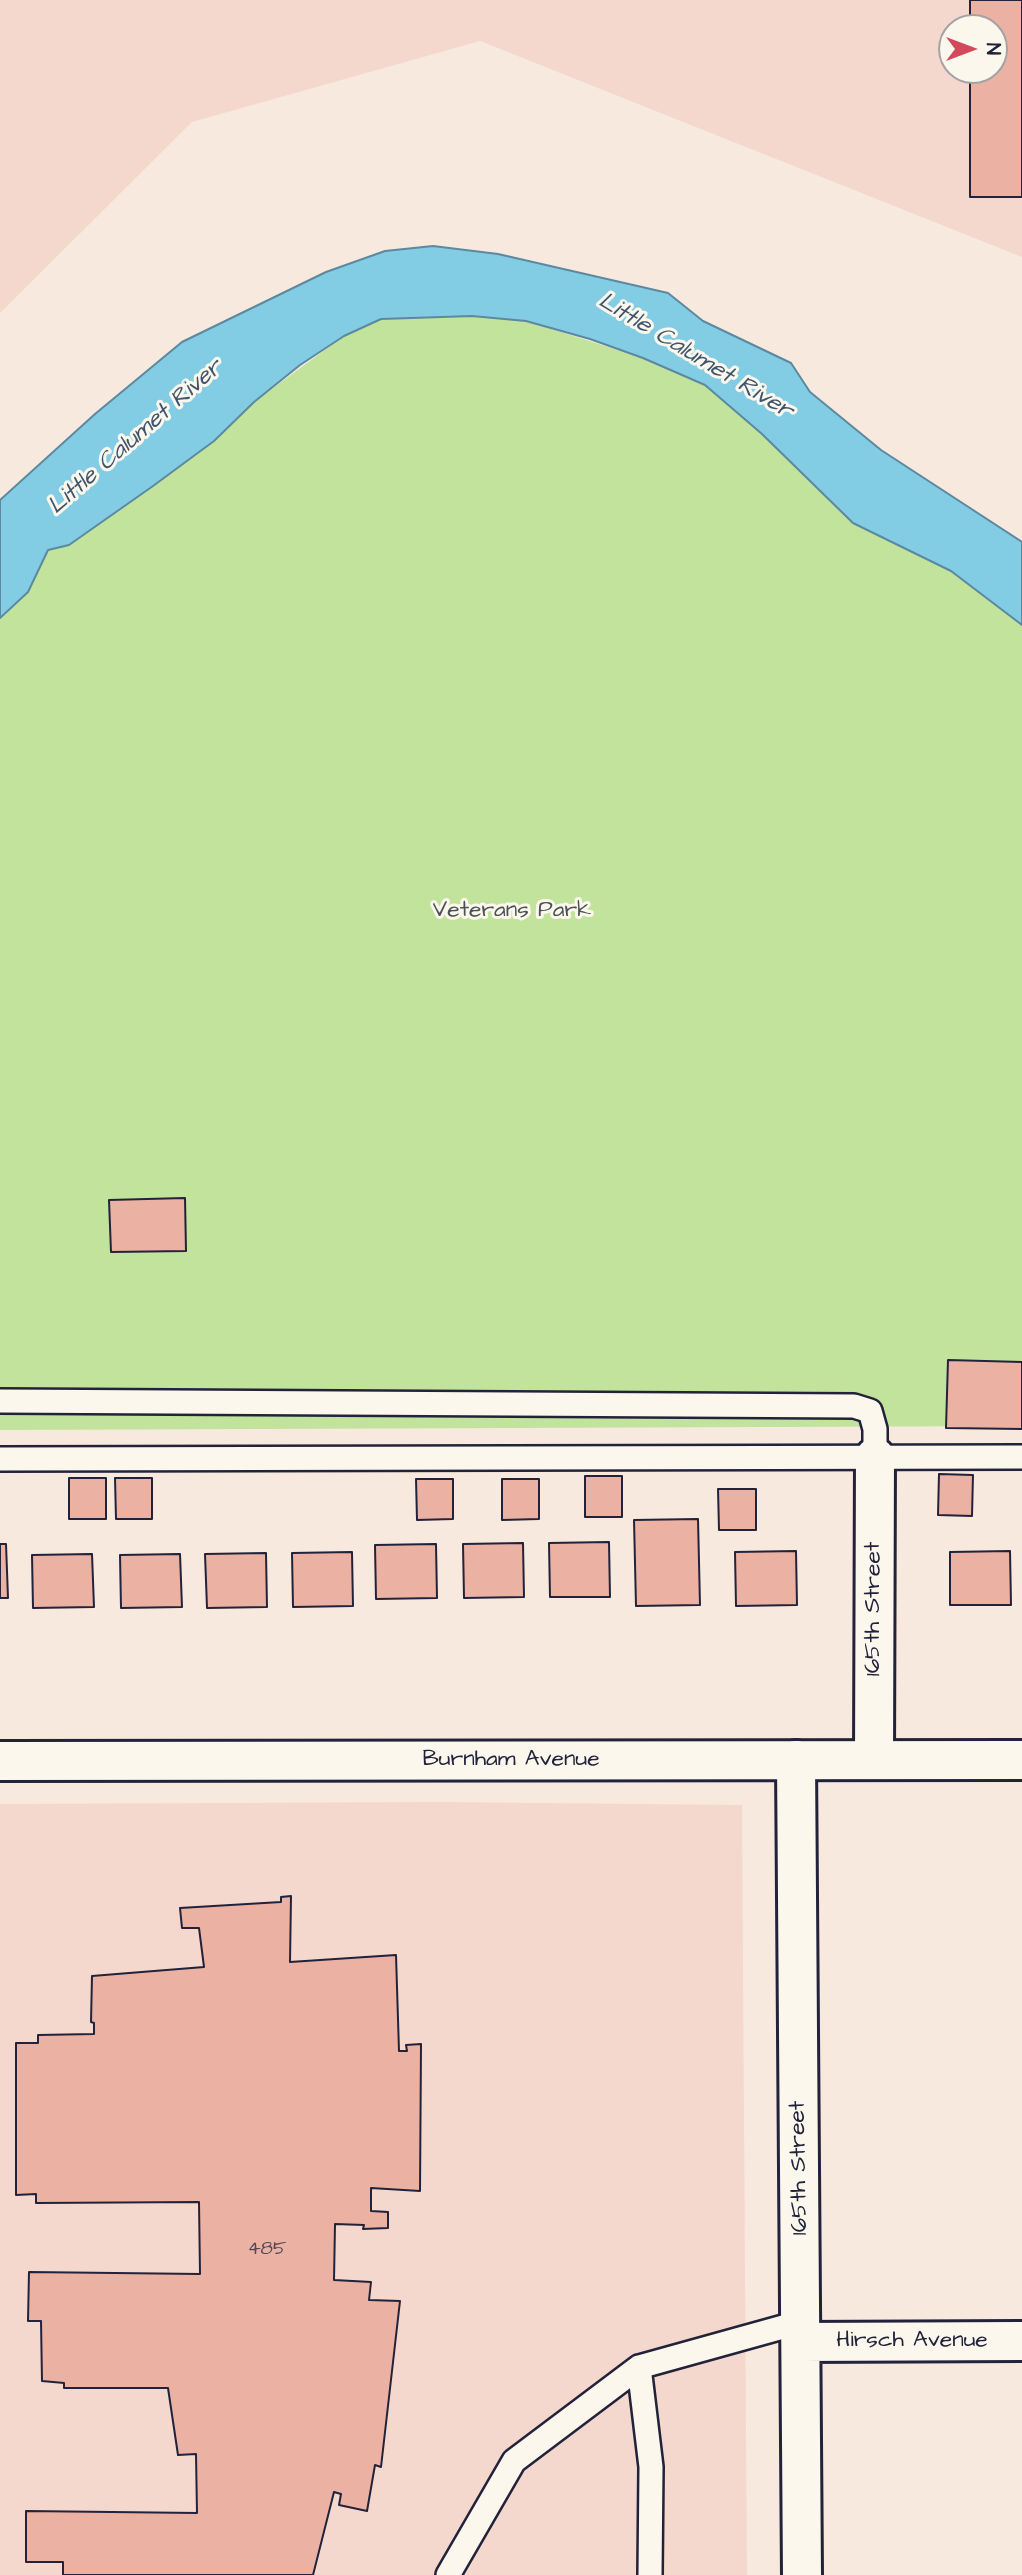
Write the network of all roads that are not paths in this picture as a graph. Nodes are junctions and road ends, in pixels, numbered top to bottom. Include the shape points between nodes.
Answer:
1 (0, 1401) edge
2 (875, 1457) junction
3 (1022, 1457) edge
4 (0, 1459) edge
5 (796, 1760) junction
6 (874, 1760) junction
7 (1022, 1760) edge
8 (0, 1761) edge
9 (801, 2332) junction
10 (1022, 2341) edge
11 (639, 2367) junction
12 (448, 2575) edge
13 (650, 2575) edge
14 (803, 2575) edge

1 - 2 lane via 854,1406 870,1411 876,1429
2 - 3 lane
2 - 4 lane
2 - 6 street, 165th Street
5 - 6 street, Burnham Avenue
5 - 8 street, Burnham Avenue
5 - 9 street, 165th Street
6 - 7 street, Burnham Avenue
9 - 10 street, Hirsch Avenue
9 - 11 lane
9 - 14 street, 165th Street
11 - 12 lane via 514,2461
11 - 13 lane via 651,2467

